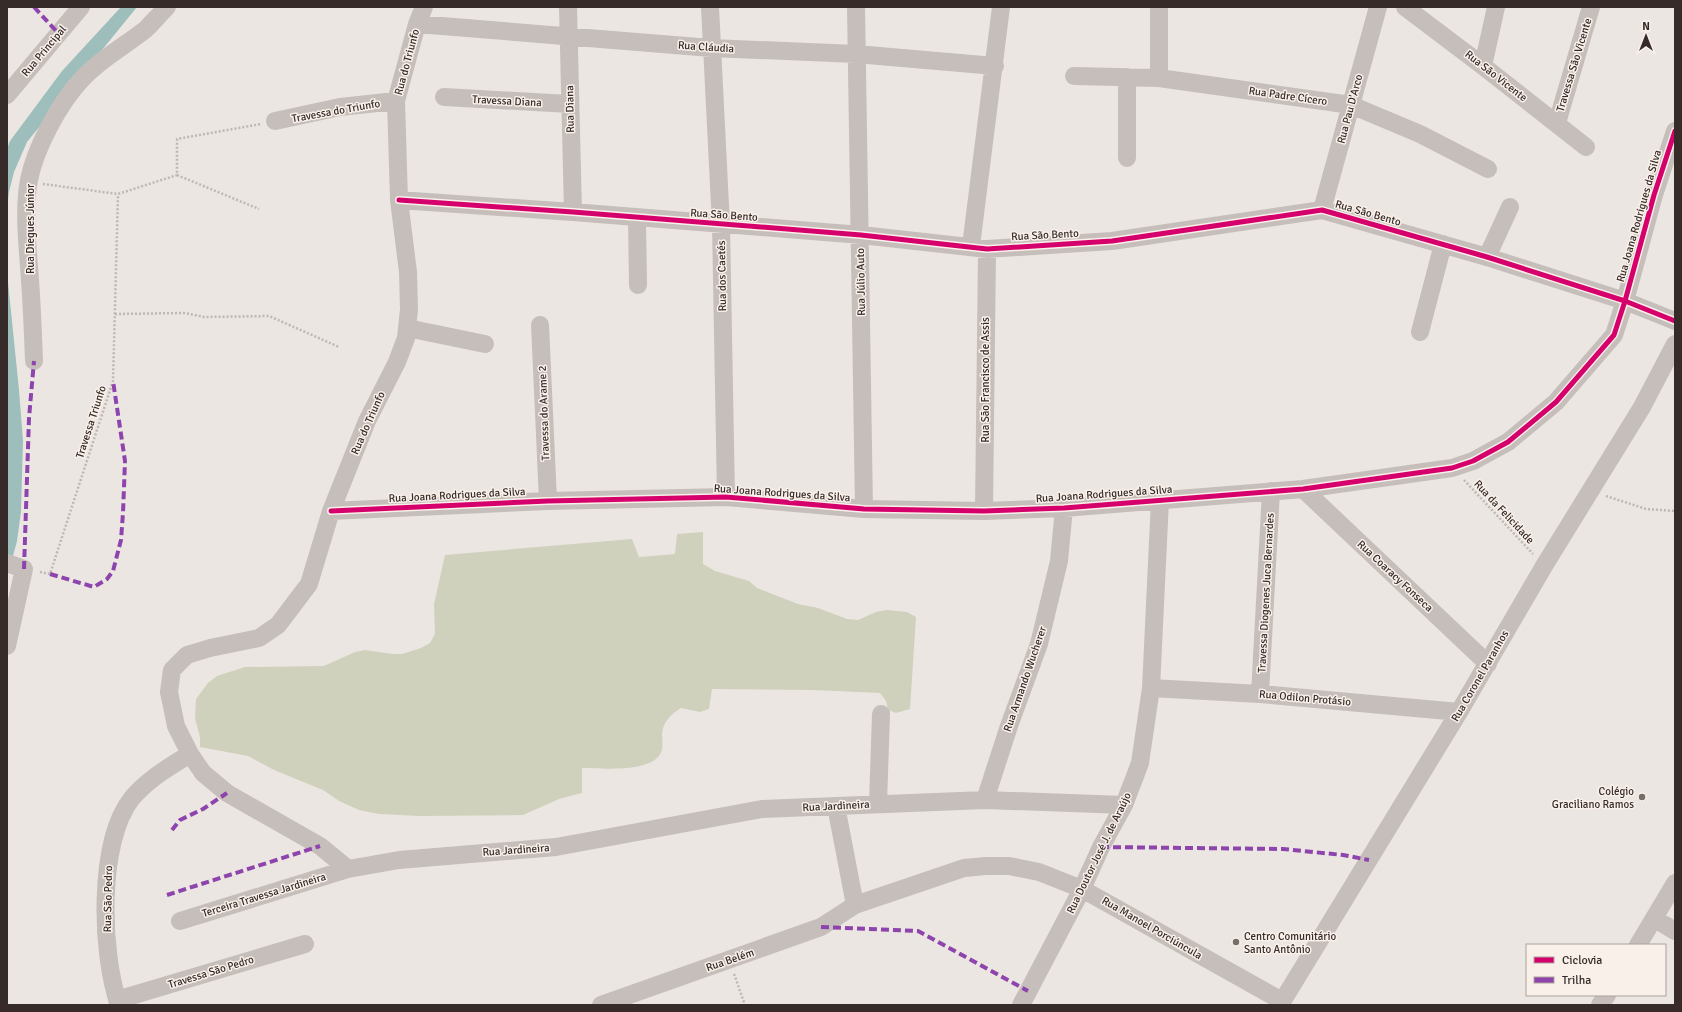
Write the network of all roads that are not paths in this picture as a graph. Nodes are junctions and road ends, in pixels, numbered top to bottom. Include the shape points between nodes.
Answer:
1 (82, 7) edge
2 (167, 7) edge
3 (424, 7) edge
4 (568, 7) edge
5 (710, 7) edge
6 (856, 7) edge
7 (1001, 7) edge
8 (1159, 7) edge
9 (1378, 7) edge
10 (1405, 7) edge
11 (1496, 7) edge
12 (1592, 7) edge
13 (417, 24) junction
14 (569, 36) junction
15 (711, 48) junction
16 (856, 54) junction
17 (995, 66) junction
18 (1483, 66) junction
19 (1074, 76) dead end
20 (1127, 77) junction
21 (1159, 78) junction
22 (7, 95) edge
23 (444, 97) dead end
24 (396, 101) junction
25 (570, 104) junction
26 (1352, 105) junction
27 (275, 121) road end
28 (1557, 123) junction
29 (1675, 131) edge
30 (1586, 147) dead end
31 (1127, 158) dead end
32 (1488, 169) dead end
33 (399, 200) junction
34 (1510, 207) dead end
35 (1322, 210) junction
36 (573, 212) junction
37 (637, 218) junction
38 (721, 224) junction
39 (861, 235) junction
40 (1444, 244) junction
41 (979, 248) junction
42 (1487, 257) junction
43 (638, 285) dead end
44 (1625, 301) junction
45 (1675, 321) edge
46 (540, 325) dead end
47 (407, 328) junction
48 (1420, 332) dead end
49 (485, 344) dead end
50 (1675, 344) edge
51 (34, 361) dead end
52 (1303, 489) junction
53 (1271, 491) junction
54 (726, 497) junction
55 (1160, 500) junction
56 (548, 501) junction
57 (1064, 508) junction
58 (864, 509) junction
59 (331, 510) junction
60 (984, 511) junction
61 (15, 566) edge
62 (7, 646) edge
63 (1488, 664) junction
64 (1151, 688) junction
65 (1260, 694) junction
66 (1459, 712) junction
67 (881, 714) dead end
68 (190, 754) junction
69 (985, 800) junction
70 (878, 804) junction
71 (1124, 805) junction
72 (836, 806) junction
73 (348, 869) junction
74 (1675, 882) edge
75 (1082, 889) junction
76 (855, 905) junction
77 (1655, 919) junction
78 (180, 921) dead end
79 (1675, 931) edge
80 (305, 944) dead end
81 (1639, 944) edge
82 (1606, 996) edge
83 (118, 1002) edge
84 (1281, 1003) edge
85 (601, 1005) edge
86 (1021, 1005) edge
87 (1600, 1005) edge

1 - 22 street, Rua Principal
2 - 51 street, Rua Diegues Júnior via 146,28 82,79 63,102 34,160 29,182 28,245
3 - 13 street, Rua do Triunfo
4 - 14 street, Rua Diana
5 - 15 street, Rua dos Caetés
6 - 16 street, Rua Júlio Auto
7 - 17 street, Rua São Francisco de Assis
8 - 21 street
9 - 26 street, Rua Pau D'Arco
10 - 18 street, Rua São Vicente
11 - 18 street
12 - 28 street, Travessa São Vicente
13 - 14 street, Rua Cláudia
13 - 24 street, Rua do Triunfo
14 - 15 street, Rua Cláudia
14 - 25 street, Rua Diana
15 - 16 street, Rua Cláudia
15 - 38 street, Rua dos Caetés
16 - 17 street, Rua Cláudia
16 - 39 street, Rua Júlio Auto
17 - 41 street, Rua São Francisco de Assis
18 - 28 street, Rua São Vicente
19 - 20 street, Rua Padre Cícero
20 - 21 street, Rua Padre Cícero
20 - 31 street
21 - 26 street, Rua Padre Cícero
23 - 25 street, Travessa Diana
24 - 27 street, Travessa do Triunfo via 340,107
24 - 33 street, Rua do Triunfo
25 - 36 street, Rua Diana
26 - 32 street, Rua Padre Cícero via 1420,134
26 - 35 street, Rua Pau D'Arco
28 - 30 street, Rua São Vicente
29 - 44 street, Rua Joana Rodrigues da Silva via 1654,195
33 - 36 street, Rua São Bento
33 - 47 street, Rua do Triunfo via 408,272
34 - 42 street
35 - 40 street, Rua São Bento
35 - 41 street, Rua São Bento via 1112,241
36 - 37 street, Rua São Bento
37 - 38 street, Rua São Bento
37 - 43 street
38 - 39 street, Rua São Bento
38 - 54 street, Rua dos Caetés
39 - 41 street, Rua São Bento
39 - 58 street, Rua Júlio Auto
40 - 42 street, Rua São Bento
40 - 48 street
41 - 60 street, Rua São Francisco de Assis
42 - 44 street, Rua São Bento
44 - 45 street, Rua São Bento
44 - 52 street, Rua Joana Rodrigues da Silva via 1614,335 1556,402 1508,442 1473,461 1452,468
46 - 56 street, Travessa do Arame 2
47 - 49 street
47 - 59 street, Rua do Triunfo via 397,362 367,421
50 - 63 street, Rua Coronel Paranhos via 1642,408 1544,566
52 - 53 street, Rua Joana Rodrigues da Silva
52 - 63 street, Rua Coaracy Fonseca
53 - 55 street, Rua Joana Rodrigues da Silva
53 - 65 street, Travessa Diogenes Juca Bernardes
54 - 56 street, Rua Joana Rodrigues da Silva
54 - 58 street, Rua Joana Rodrigues da Silva
55 - 57 street, Rua Joana Rodrigues da Silva
55 - 64 street, Rua Doutor José J. de Araújo
56 - 59 street, Rua Joana Rodrigues da Silva
57 - 60 street, Rua Joana Rodrigues da Silva
57 - 69 street, Rua Armando Wucherer via 1059,562 1039,644
58 - 60 street, Rua Joana Rodrigues da Silva
59 - 68 street, Rua do Triunfo via 309,584 278,625 259,638 187,655 172,670 169,692 176,726
61 - 62 street
63 - 66 street, Rua Coronel Paranhos
64 - 65 street, Rua Odilon Protásio
64 - 71 street, Rua Doutor José J. de Araújo via 1140,763
65 - 66 street, Rua Odilon Protásio
66 - 84 street, Rua Coronel Paranhos
67 - 70 street, Rua Jardineira
68 - 73 street via 203,774 214,784 320,846
68 - 83 street, Rua São Pedro via 143,786 131,800 114,836 108,864 106,910 108,952
69 - 70 street, Rua Jardineira
69 - 71 street, Rua Jardineira
70 - 72 street, Rua Jardineira
71 - 75 street, Rua Doutor José J. de Araújo
72 - 73 street, Rua Jardineira via 762,809 556,847 399,860
72 - 76 street
73 - 78 street, Terceira Travessa Jardineira
74 - 77 street
75 - 76 street, Rua Manoel Porciúncula via 1039,872 1009,866 986,866 964,868
75 - 84 street, Rua Manoel Porciúncula
75 - 86 street, Rua Doutor José J. de Araújo
76 - 85 street, Rua Belém via 821,927
77 - 79 street
77 - 81 street
80 - 83 street, Travessa São Pedro
82 - 87 street

